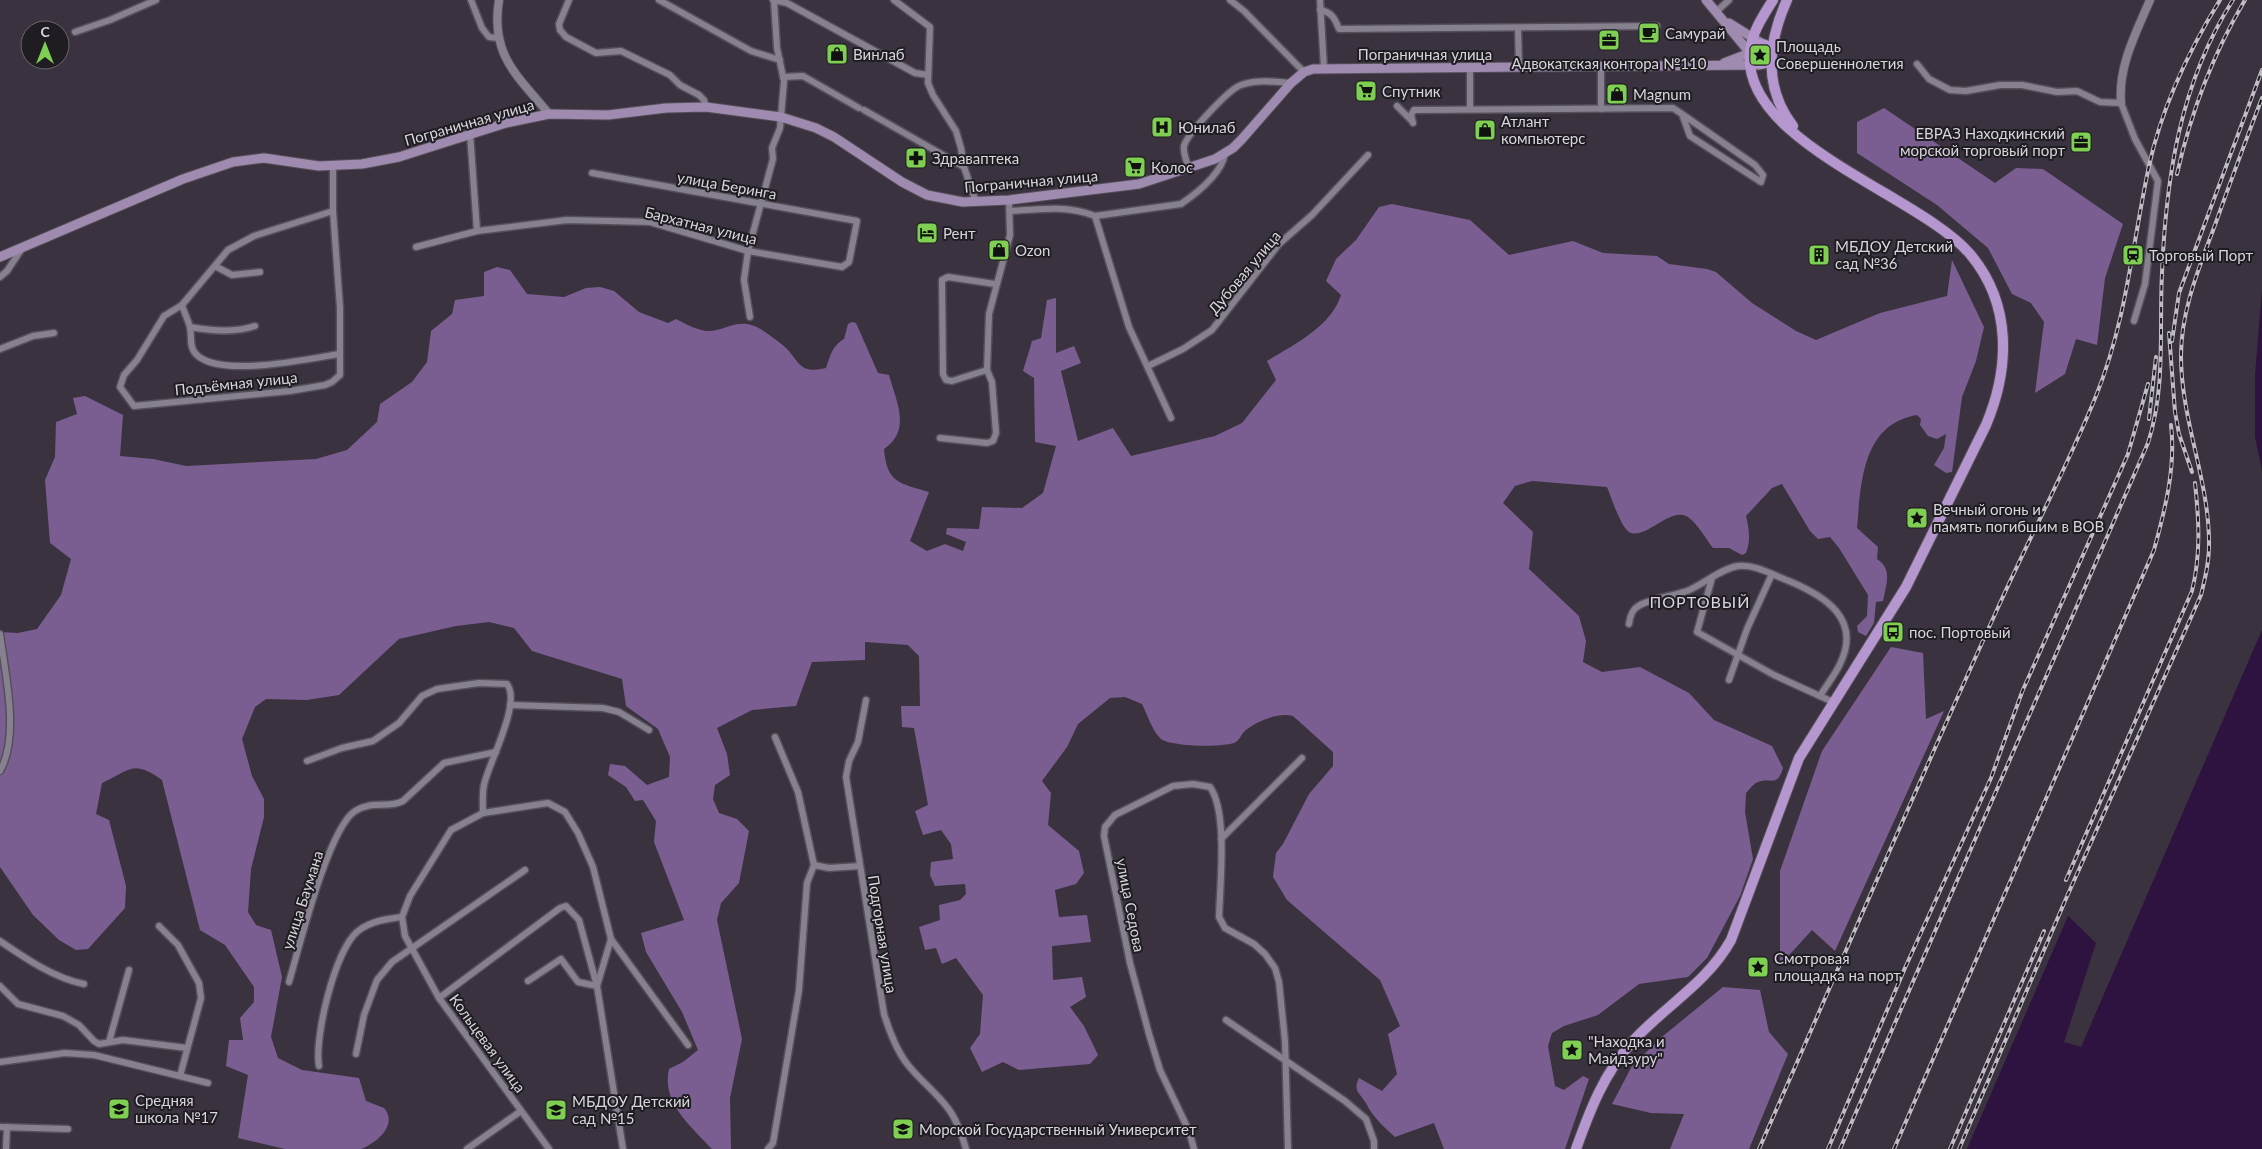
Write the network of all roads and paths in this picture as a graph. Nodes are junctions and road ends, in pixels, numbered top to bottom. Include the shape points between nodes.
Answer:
1 (156, 0) edge
2 (471, 0) edge
3 (500, 0) edge
4 (569, 0) edge
5 (659, 0) edge
6 (774, 0) edge
7 (894, 0) edge
8 (1230, 0) edge
9 (1320, 0) edge
10 (1706, 0) edge
11 (1729, 0) edge
12 (1773, 0) edge
13 (1787, 0) edge
14 (2150, 0) edge
15 (1320, 10) junction
16 (1716, 11) junction
17 (1723, 18) junction
18 (1657, 26) dead end
19 (1518, 28) junction
20 (74, 32) dead end
21 (1753, 37) junction
22 (498, 38) junction
23 (1763, 44) junction
24 (1750, 53) junction
25 (1771, 55) junction
26 (780, 60) junction
27 (1917, 64) dead end
28 (1755, 65) junction
29 (1712, 66) junction
30 (1519, 67) junction
31 (1601, 67) junction
32 (1324, 68) junction
33 (1470, 68) junction
34 (1304, 72) junction
35 (928, 75) junction
36 (783, 77) junction
37 (1291, 83) junction
38 (2121, 103) junction
39 (1398, 106) dead end
40 (706, 107) junction
41 (1601, 108) junction
42 (1470, 109) junction
43 (549, 114) junction
44 (1682, 114) junction
45 (781, 117) junction
46 (470, 133) junction
47 (1813, 148) junction
48 (1225, 154) junction
49 (1368, 155) dead end
50 (333, 166) junction
51 (964, 167) junction
52 (1189, 169) junction
53 (592, 173) dead end
54 (1010, 200) junction
55 (976, 202) junction
56 (759, 204) junction
57 (333, 211) junction
58 (1011, 211) junction
59 (1095, 216) junction
60 (857, 221) joint
61 (477, 231) junction
62 (24, 246) junction
63 (416, 247) dead end
64 (748, 251) junction
65 (0, 257) edge
66 (216, 266) junction
67 (260, 272) dead end
68 (0, 277) edge
69 (995, 284) junction
70 (182, 305) junction
71 (750, 317) dead end
72 (2134, 321) dead end
73 (255, 326) dead end
74 (190, 327) junction
75 (54, 333) dead end
76 (0, 349) edge
77 (339, 354) junction
78 (1148, 366) junction
79 (987, 370) junction
80 (1171, 418) dead end
81 (940, 438) dead end
82 (1772, 574) junction
83 (1712, 578) junction
84 (1629, 624) dead end
85 (0, 634) edge
86 (1738, 656) junction
87 (1729, 680) dead end
88 (1820, 696) junction
89 (866, 700) dead end
90 (1832, 702) junction
91 (510, 705) junction
92 (649, 730) dead end
93 (775, 737) dead end
94 (496, 752) junction
95 (1302, 758) dead end
96 (307, 761) dead end
97 (0, 771) edge
98 (483, 812) junction
99 (1221, 838) junction
100 (814, 865) junction
101 (860, 866) junction
102 (525, 870) dead end
103 (402, 917) junction
104 (160, 926) dead end
105 (0, 940) edge
106 (611, 940) junction
107 (411, 948) junction
108 (129, 970) dead end
109 (528, 981) dead end
110 (289, 982) dead end
111 (84, 984) dead end
112 (0, 986) edge
113 (597, 986) junction
114 (439, 998) junction
115 (1226, 1020) dead end
116 (108, 1042) junction
117 (99, 1044) junction
118 (688, 1045) dead end
119 (187, 1048) junction
120 (356, 1054) dead end
121 (94, 1055) junction
122 (1284, 1060) junction
123 (0, 1062) edge
124 (319, 1066) dead end
125 (180, 1076) junction
126 (208, 1084) dead end
127 (521, 1111) junction
128 (4, 1127) edge
129 (68, 1129) dead end
130 (6, 1149) edge
131 (467, 1149) edge
132 (549, 1149) edge
133 (623, 1149) edge
134 (768, 1149) edge
135 (966, 1149) edge
136 (1194, 1149) edge
137 (1288, 1149) edge
138 (1374, 1149) edge
139 (1576, 1149) edge

1 - 20 street
2 - 22 street via 482,28 489,36
3 - 22 street
4 - 40 street via 559,24 566,38 596,53 621,51 654,67 699,95
5 - 26 street via 751,50
6 - 26 street
6 - 35 street via 787,3 915,73
7 - 35 street via 930,27
8 - 34 street
9 - 15 street
10 - 16 main road
11 - 16 street
12 - 21 main road
13 - 25 main road
14 - 38 street via 2125,63
15 - 19 street via 1327,11 1334,18 1339,30
15 - 32 street
16 - 17 main road
17 - 21 main road
17 - 24 main road
18 - 19 street
19 - 30 street
21 - 23 main road
21 - 24 main road
22 - 43 street via 512,68
23 - 24 main road via 1755,46
23 - 25 main road
24 - 28 main road
24 - 29 main road, Пограничная улица
25 - 28 main road via 1768,62
25 - 47 main road via 1772,79 1780,105
26 - 36 street
27 - 38 street via 1929,79 1950,90 2022,85 2057,92 2077,91 2100,102
28 - 29 main road, Пограничная улица
28 - 47 main road via 1756,87 1765,104
29 - 31 main road, Пограничная улица
30 - 31 main road, Пограничная улица
30 - 33 main road, Пограничная улица
31 - 41 street
32 - 33 main road, Пограничная улица
32 - 34 main road, Пограничная улица
33 - 42 street
34 - 37 main road, Пограничная улица
35 - 51 street via 933,95 956,131
36 - 45 street
36 - 51 street via 803,76
37 - 48 main road, Пограничная улица
37 - 52 street via 1262,81 1246,83 1232,90 1187,139 1184,152
38 - 72 street via 2135,139 2158,181 2144,284
39 - 42 street via 1413,123 1411,115 1414,110
40 - 43 main road, Пограничная улица via 608,115
40 - 45 main road, Пограничная улица
41 - 42 street
41 - 44 street via 1673,108
43 - 46 main road, Пограничная улица
44 - 44 street via 1755,165 1762,176 1761,182 1690,136
45 - 55 main road, Пограничная улица via 834,137 927,195 950,201
45 - 56 street via 772,148 773,159
46 - 50 main road, Пограничная улица via 399,157
46 - 61 street
47 - 90 main road via 1933,222 1970,254 1982,270 1998,304 2004,344 2000,386 1986,425 1906,587
48 - 52 main road, Пограничная улица
48 - 59 street via 1218,169 1181,204
49 - 78 street, Дубовая улица via 1280,244 1212,330
50 - 57 street, Подъёмная улица
50 - 62 main road, Пограничная улица via 264,158 233,162 183,179
51 - 55 street
52 - 54 main road, Пограничная улица via 1128,186
53 - 56 street, улица Беринга
54 - 55 main road, Пограничная улица
54 - 58 street
56 - 60 street, улица Беринга
56 - 64 street
57 - 66 street via 241,242 228,250
57 - 77 street, Подъёмная улица via 340,308
58 - 59 street via 1069,209
58 - 69 street via 1010,235
59 - 78 street via 1129,327
60 - 64 street, Бархатная улица via 849,262 842,267
61 - 63 street, Бархатная улица
61 - 64 street, Бархатная улица via 567,220 650,222
62 - 65 main road, Пограничная улица
62 - 68 street
64 - 71 street via 744,280
66 - 67 street via 232,275
66 - 70 street
69 - 79 street via 989,314
69 - 79 street via 948,277 942,280 943,374 946,380
70 - 74 street, Подъёмная улица
70 - 77 street, Подъёмная улица via 164,316 124,375 120,387 134,406 290,391 332,382 340,375
73 - 74 street via 210,331
74 - 77 street, Подъёмная улица via 195,352 207,362 217,365 263,364
75 - 76 street via 33,336
78 - 80 street
79 - 81 street via 992,382 996,423 993,441
82 - 83 street via 1738,566
82 - 86 street
82 - 88 street via 1825,600 1836,610 1846,629 1840,665
83 - 84 street via 1640,605 1634,610
83 - 86 street via 1696,632
85 - 97 street via 7,689 9,746
86 - 87 street
86 - 88 street
88 - 90 street
89 - 101 street, Подгорная улица via 858,742 846,777
90 - 139 main road via 1799,758 1724,953 1703,978 1648,1026 1620,1056 1601,1085
91 - 92 street via 603,708 619,712
91 - 94 street
91 - 96 street via 507,684 478,683 437,689 422,696 399,723 373,741
93 - 100 street via 798,792
94 - 98 street via 484,785
94 - 110 street, улица Баумана via 444,763 403,801 369,804 353,812 334,842 318,881
95 - 99 street
98 - 103 street via 451,830 410,896
98 - 106 street via 548,803 565,812 593,867
99 - 122 street, улица Седова via 1219,917 1225,928 1254,944 1275,968 1280,982
99 - 136 street, улица Седова via 1217,796 1203,784 1173,786 1115,815 1104,827 1130,964 1149,1034 1160,1070 1189,1131
100 - 101 street via 829,868
100 - 134 street via 807,883 799,990 786,1072 777,1126
101 - 135 street, Подгорная улица via 877,980 892,1037 904,1060 948,1107 962,1133
102 - 107 street
103 - 107 street, Кольцевая улица
103 - 124 street via 370,924 350,939 336,968 320,1024
104 - 119 street via 178,945 199,983 201,998
105 - 111 street via 60,977
106 - 113 street
106 - 118 street
107 - 114 street, Кольцевая улица
107 - 120 street via 376,980
108 - 116 street
109 - 113 street via 561,959 578,982
112 - 117 street via 18,1004 63,1016 79,1025
113 - 114 street via 579,920 566,906
113 - 133 street
114 - 127 street, Кольцевая улица
115 - 122 street
116 - 117 street
116 - 119 street via 123,1040
117 - 121 street
119 - 125 street
121 - 123 street via 65,1053
121 - 125 street
122 - 137 street, улица Седова
122 - 138 street via 1366,1119
125 - 126 street
127 - 131 street
127 - 132 street, Кольцевая улица
128 - 129 street
128 - 130 street

